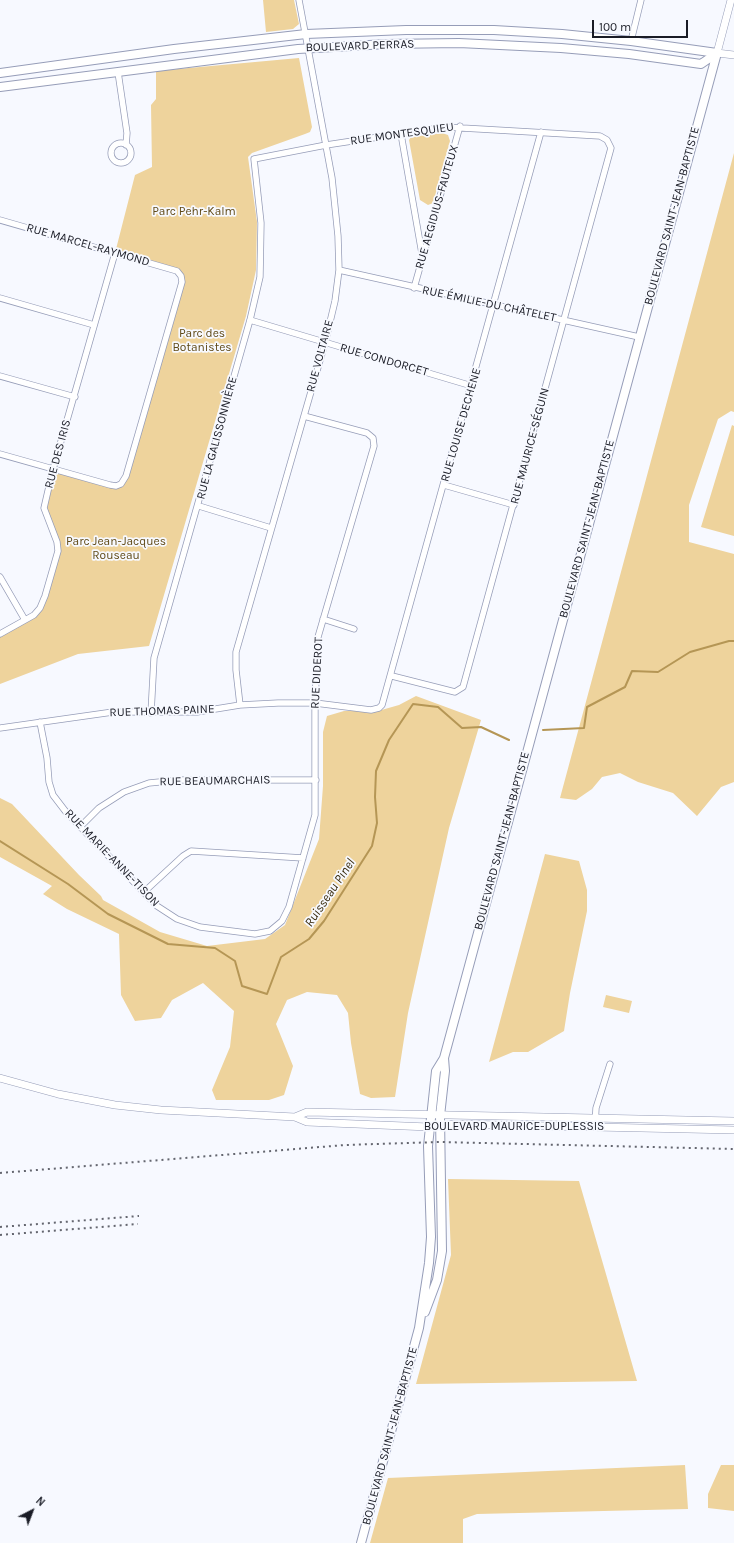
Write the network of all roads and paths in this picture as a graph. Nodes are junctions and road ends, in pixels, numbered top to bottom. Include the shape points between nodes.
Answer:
1 (299, 0) edge
2 (641, 0) edge
3 (731, 0) edge
4 (306, 34) junction
5 (631, 41) junction
6 (308, 48) junction
7 (717, 53) junction
8 (734, 55) edge
9 (118, 72) junction
10 (0, 73) edge
11 (0, 87) edge
12 (460, 126) junction
13 (541, 132) junction
14 (401, 134) junction
15 (600, 136) joint
16 (126, 145) dead end
17 (326, 145) junction
18 (254, 159) joint
19 (0, 220) edge
20 (115, 254) junction
21 (422, 256) junction
22 (339, 270) junction
23 (414, 288) junction
24 (0, 298) edge
25 (494, 306) junction
26 (250, 320) junction
27 (564, 320) junction
28 (94, 325) junction
29 (639, 338) junction
30 (324, 343) junction
31 (0, 376) edge
32 (472, 386) junction
33 (74, 397) junction
34 (304, 416) junction
35 (0, 454) edge
36 (53, 469) junction
37 (444, 485) junction
38 (514, 505) junction
39 (199, 506) junction
40 (271, 528) junction
41 (0, 577) edge
42 (25, 620) junction
43 (323, 620) junction
44 (354, 629) dead end
45 (0, 634) edge
46 (392, 676) junction
47 (315, 702) junction
48 (240, 705) junction
49 (372, 710) joint
50 (151, 713) junction
51 (40, 722) junction
52 (0, 728) edge
53 (316, 780) junction
54 (80, 827) junction
55 (303, 858) junction
56 (144, 892) junction
57 (270, 931) joint
58 (444, 1058) junction
59 (610, 1064) dead end
60 (0, 1078) edge
61 (295, 1116) junction
62 (430, 1116) junction
63 (440, 1116) junction
64 (596, 1118) junction
65 (734, 1122) edge
66 (440, 1126) junction
67 (429, 1127) junction
68 (596, 1127) junction
69 (734, 1130) edge
70 (419, 1328) junction
71 (361, 1543) edge

1 - 4 street, RUE VOLTAIRE
2 - 5 street
3 - 7 street, BOULEVARD SAINT-JEAN-BAPTISTE
4 - 5 main road, BOULEVARD PERRAS via 494,30
4 - 6 street, RUE VOLTAIRE
4 - 10 main road, BOULEVARD PERRAS
5 - 7 main road, BOULEVARD PERRAS
6 - 7 main road, BOULEVARD PERRAS via 387,44 515,45 629,54 701,64
6 - 9 main road, BOULEVARD PERRAS
6 - 17 street, RUE VOLTAIRE
7 - 8 street, BOULEVARD PERRAS
7 - 29 main road, BOULEVARD SAINT-JEAN-BAPTISTE
9 - 11 main road, BOULEVARD PERRAS
9 - 16 street via 127,133
12 - 13 street, RUE MONTESQUIEU
12 - 14 street, RUE MONTESQUIEU
12 - 21 street, RUE AEGIDIUS-FAUTEUX
13 - 15 street, RUE MONTESQUIEU
13 - 25 street, RUE LOUISE DECHENE
14 - 17 street, RUE MONTESQUIEU
14 - 21 street
15 - 27 street, RUE MAURICE-SÉGUIN via 607,140 611,148
17 - 18 street, RUE MONTESQUIEU
17 - 22 street, RUE VOLTAIRE via 336,207
18 - 26 street, RUE LA GALISSONNIÈRE via 261,223 260,277
19 - 20 street, RUE MARCEL-RAYMOND
20 - 28 street, RUE DES IRIS
20 - 36 street, RUE MARCEL-RAYMOND via 177,271 182,282 126,476 116,486
21 - 23 street, RUE AEGIDIUS-FAUTEUX
22 - 23 street, RUE ÉMILIE-DU CHÂTELET
22 - 30 street, RUE VOLTAIRE via 335,301
23 - 25 street, RUE ÉMILIE-DU CHÂTELET
24 - 28 street
25 - 27 street, RUE ÉMILIE-DU CHÂTELET
25 - 32 street, RUE LOUISE DECHENE
26 - 30 street, RUE CONDORCET
26 - 39 street, RUE LA GALISSONNIÈRE
27 - 29 street, RUE ÉMILIE-DU CHÂTELET
27 - 38 street, RUE MAURICE-SÉGUIN
28 - 33 street, RUE DES IRIS
29 - 58 main road, BOULEVARD SAINT-JEAN-BAPTISTE
30 - 32 street, RUE CONDORCET
30 - 34 street, RUE VOLTAIRE
31 - 33 street
32 - 37 street, RUE LOUISE DECHENE
33 - 36 street, RUE DES IRIS
34 - 40 street, RUE VOLTAIRE
34 - 43 street, RUE DIDEROT via 367,433 374,442
35 - 36 street
36 - 42 street, RUE DES IRIS via 44,508 58,551 40,608
37 - 38 street
37 - 46 street, RUE LOUISE DECHENE
38 - 46 street, RUE MAURICE-SÉGUIN via 463,687 455,692
39 - 40 street
39 - 50 street, RUE LA GALISSONNIÈRE via 154,658
40 - 48 street, RUE VOLTAIRE via 236,652
41 - 42 street
42 - 45 street, RUE DES IRIS
43 - 44 street
43 - 47 street, RUE DIDEROT via 318,637
46 - 49 street, RUE LOUISE DECHENE via 385,701 379,708
47 - 48 street, RUE THOMAS PAINE
47 - 49 street, RUE THOMAS PAINE
47 - 53 street, RUE DIDEROT
48 - 50 street, RUE THOMAS PAINE via 197,712
50 - 51 street, RUE THOMAS PAINE via 113,712
51 - 52 street, RUE THOMAS PAINE
51 - 54 street, RUE MARIE-ANNE-TISON via 53,795
53 - 54 street, RUE BEAUMARCHAIS via 180,780 149,783 124,792 99,808
53 - 55 street, RUE DIDEROT via 315,816
54 - 56 street, RUE MARIE-ANNE-TISON
55 - 56 street via 191,852 183,856
55 - 57 street, RUE DIDEROT via 289,907 282,921
56 - 57 street, RUE MARIE-ANNE-TISON via 169,914 200,927 255,934
58 - 62 main road, BOULEVARD SAINT-JEAN-BAPTISTE via 436,1071
58 - 63 main road, BOULEVARD SAINT-JEAN-BAPTISTE
59 - 64 street via 596,1108
60 - 61 street, BOULEVARD MAURICE-DUPLESSIS via 64,1096 115,1106
61 - 62 street, BOULEVARD MAURICE-DUPLESSIS via 307,1112
61 - 67 street, BOULEVARD MAURICE-DUPLESSIS via 307,1122
62 - 63 street, BOULEVARD MAURICE-DUPLESSIS
62 - 67 main road, BOULEVARD SAINT-JEAN-BAPTISTE
63 - 64 street, BOULEVARD MAURICE-DUPLESSIS
63 - 66 main road, BOULEVARD SAINT-JEAN-BAPTISTE
64 - 65 street, BOULEVARD MAURICE-DUPLESSIS
64 - 68 street
66 - 67 street, BOULEVARD MAURICE-DUPLESSIS
66 - 68 street, BOULEVARD MAURICE-DUPLESSIS via 455,1124
66 - 70 main road, BOULEVARD SAINT-JEAN-BAPTISTE via 442,1251 437,1280
67 - 70 main road, BOULEVARD SAINT-JEAN-BAPTISTE via 431,1244
68 - 69 street, BOULEVARD MAURICE-DUPLESSIS
70 - 71 main road, BOULEVARD SAINT-JEAN-BAPTISTE

